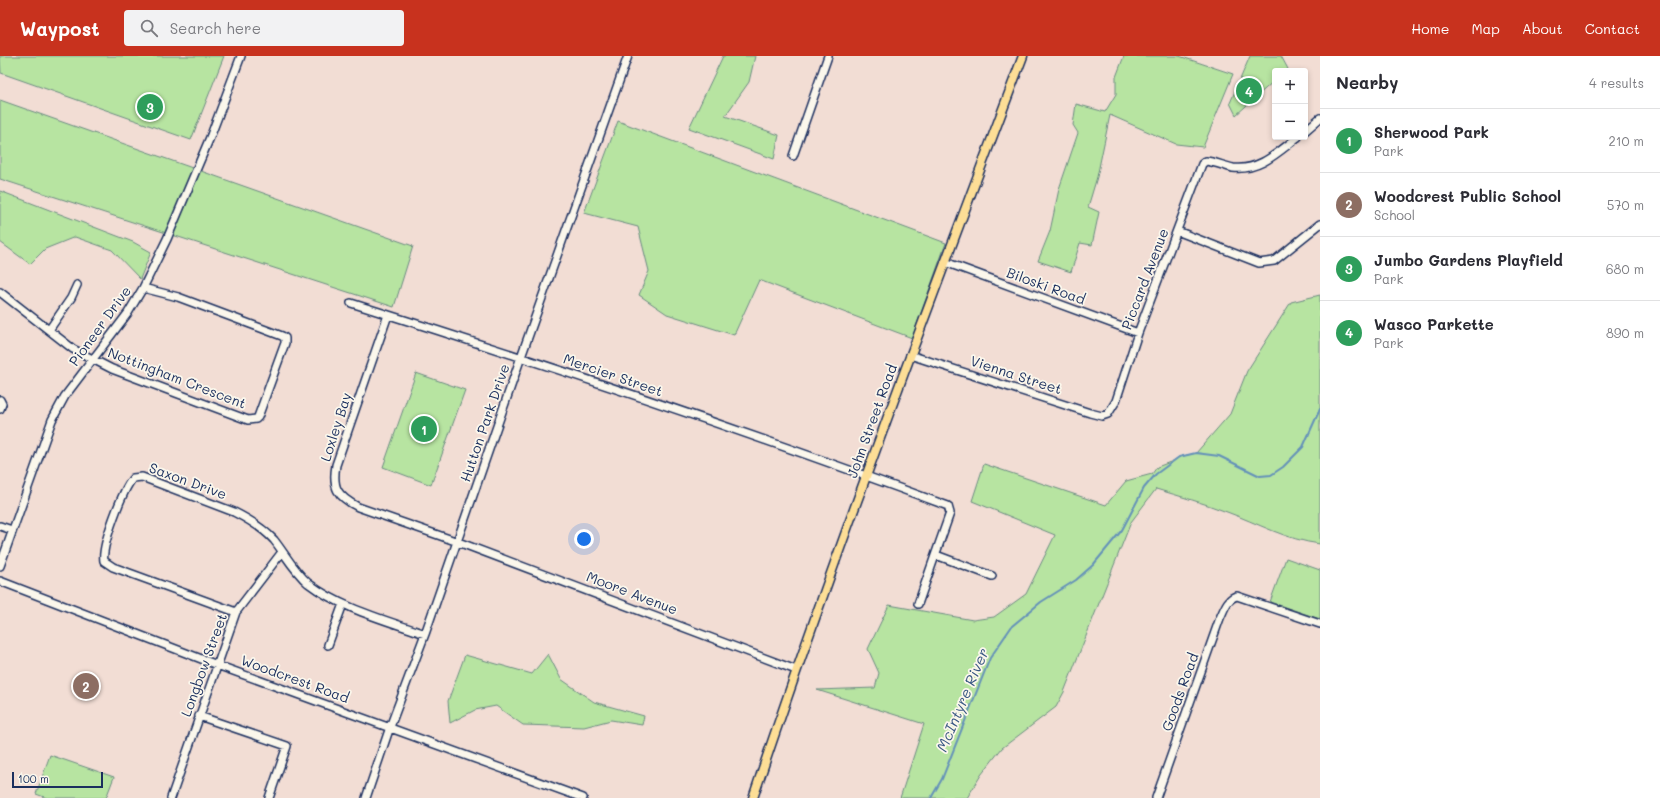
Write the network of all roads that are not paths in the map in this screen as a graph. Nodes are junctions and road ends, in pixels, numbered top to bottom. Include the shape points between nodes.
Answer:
1 (241, 56) edge
2 (628, 56) edge
3 (828, 56) edge
4 (1023, 56) edge
5 (1320, 118) edge
6 (1308, 128) edge
7 (1294, 140) edge
8 (792, 156) dead end
9 (1320, 224) edge
10 (1177, 231) junction
11 (945, 262) junction
12 (77, 285) dead end
13 (143, 288) junction
14 (0, 292) edge
15 (351, 303) dead end
16 (388, 315) junction
17 (49, 330) junction
18 (1138, 333) junction
19 (910, 355) junction
20 (521, 357) junction
21 (93, 359) junction
22 (0, 400) edge
23 (0, 409) edge
24 (1112, 410) joint
25 (866, 476) junction
26 (0, 526) edge
27 (12, 530) junction
28 (458, 542) junction
29 (282, 552) junction
30 (936, 555) junction
31 (0, 566) edge
32 (992, 576) dead end
33 (0, 581) edge
34 (343, 604) junction
35 (918, 604) dead end
36 (236, 612) junction
37 (1320, 624) edge
38 (425, 634) junction
39 (328, 645) dead end
40 (217, 665) junction
41 (796, 670) junction
42 (199, 716) junction
43 (390, 727) junction
44 (171, 798) edge
45 (269, 798) edge
46 (366, 798) edge
47 (583, 798) edge
48 (753, 798) edge
49 (1156, 798) edge

1 - 13 street, Pioneer Drive via 167,239
2 - 20 street, Hutton Park Drive
3 - 8 street
4 - 11 main road, John Street Road
5 - 6 street
7 - 10 street, Piccard Avenue via 1264,163 1253,167 1232,168 1206,161 1202,164
9 - 10 street via 1274,261 1259,263
10 - 18 street, Piccard Avenue
11 - 18 street, Biloski Road
11 - 19 main road, John Street Road
12 - 17 street
13 - 21 street, Pioneer Drive via 128,313
13 - 21 street, Nottingham Crescent via 178,297 285,338 258,417 248,420 112,369
14 - 17 street
15 - 16 street, Mercier Street
16 - 20 street, Mercier Street
16 - 28 street, Loxley Bay via 336,464 335,487 346,500 358,507
17 - 21 street via 73,349
18 - 24 street, Piccard Avenue
19 - 24 street, Vienna Street via 1090,413 1102,416
19 - 25 main road, John Street Road
20 - 25 street, Mercier Street
20 - 28 street, Hutton Park Drive
21 - 27 street, Pioneer Drive via 52,420
22 - 23 street
25 - 30 street, Mercier Street via 948,506 950,512
25 - 41 main road, John Street Road
26 - 27 street
27 - 31 street, Pioneer Drive
28 - 38 street, Hutton Park Drive
28 - 41 street, Moore Avenue
29 - 34 street, Saxon Drive via 307,582
29 - 36 street, Longbow Street
29 - 36 street, Saxon Drive via 258,526 234,512 142,477 132,478 124,490 104,549 104,561 113,567
30 - 32 street
30 - 35 street
33 - 40 street, Woodcrest Road
34 - 38 street, Saxon Drive
34 - 39 street
36 - 40 street, Longbow Street
37 - 49 street, Goods Road via 1237,596 1227,603
38 - 43 street, Hutton Park Drive
40 - 42 street, Longbow Street
40 - 43 street, Woodcrest Road
41 - 48 main road, John Street Road
42 - 44 street, Longbow Street
42 - 45 street via 287,746
43 - 46 street, Hutton Park Drive
43 - 47 street, Woodcrest Road

